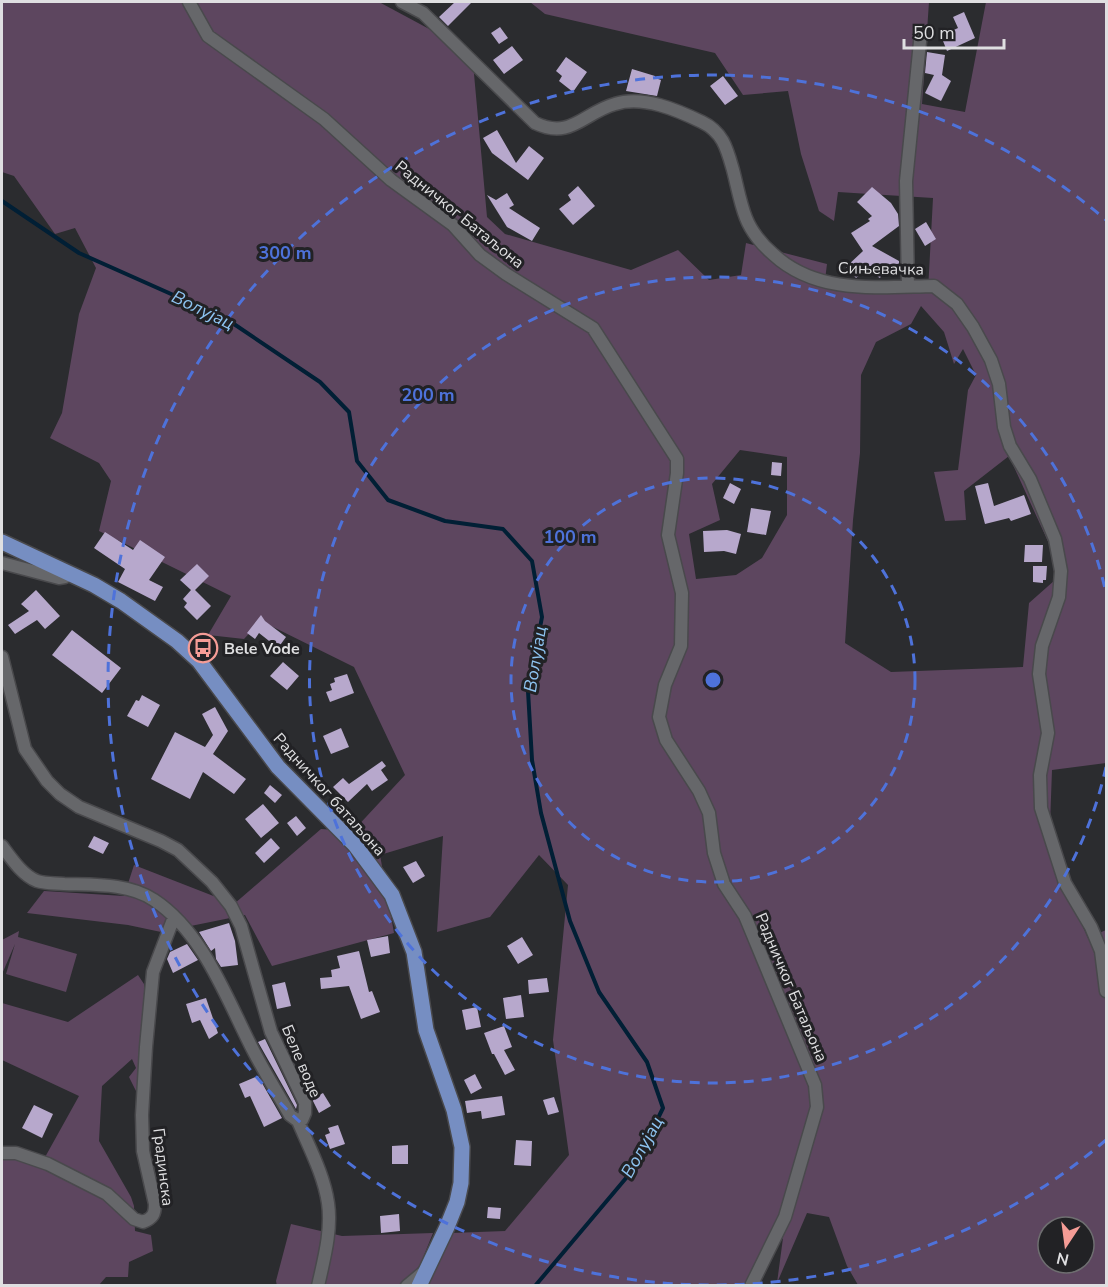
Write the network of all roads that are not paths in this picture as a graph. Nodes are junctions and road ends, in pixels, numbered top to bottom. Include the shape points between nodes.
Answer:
1 (189, 2) edge
2 (402, 2) edge
3 (921, 32) dead end
4 (908, 286) junction
5 (2, 542) edge
6 (2, 563) edge
7 (70, 573) junction
8 (2, 657) edge
9 (2, 846) edge
10 (174, 917) junction
11 (1107, 991) edge
12 (298, 1120) junction
13 (2, 1153) edge
14 (425, 1271) junction
15 (318, 1286) edge
16 (407, 1286) edge
17 (419, 1286) edge
18 (751, 1286) edge

1 - 18 street, Радничког Батаљона via 208,36 324,119 391,180 453,225 480,255 593,328 677,459 668,535 682,593 681,646 665,685 659,717 666,740 709,813 714,853 724,884 745,916 815,1085 817,1107 785,1217
2 - 4 street, Сињевачка via 423,13 535,123 549,129 563,129 615,103 647,102 706,123 725,141 746,220 764,246 784,265 834,284
3 - 4 street via 906,181
4 - 11 street, Сињевачка via 934,286 957,304 973,327 992,360 1010,446 1030,478 1055,539 1061,571 1059,597 1042,646 1039,674 1048,734 1040,775 1041,808 1065,883 1101,951
5 - 7 main road, Радничког батаљона
6 - 7 street via 58,578
7 - 14 main road, Радничког батаљона via 121,601 199,661 278,767 349,837 392,895 414,952 426,1030 454,1110 462,1147 457,1202
8 - 12 street, Беле воде via 25,749 47,781 79,807 178,850 231,906 241,926 271,1032 304,1103 305,1113
9 - 10 street, Беле воде via 20,869 37,880 135,891 151,898
10 - 12 street, Беле воде via 214,970 254,1052 290,1115
10 - 13 street, Градинска via 153,972 149,1010 142,1115 143,1151 154,1204 151,1219 134,1219 107,1194 48,1164 16,1153
12 - 15 street via 328,1204 328,1240
14 - 16 street
14 - 17 main road, Радничког батаљона

